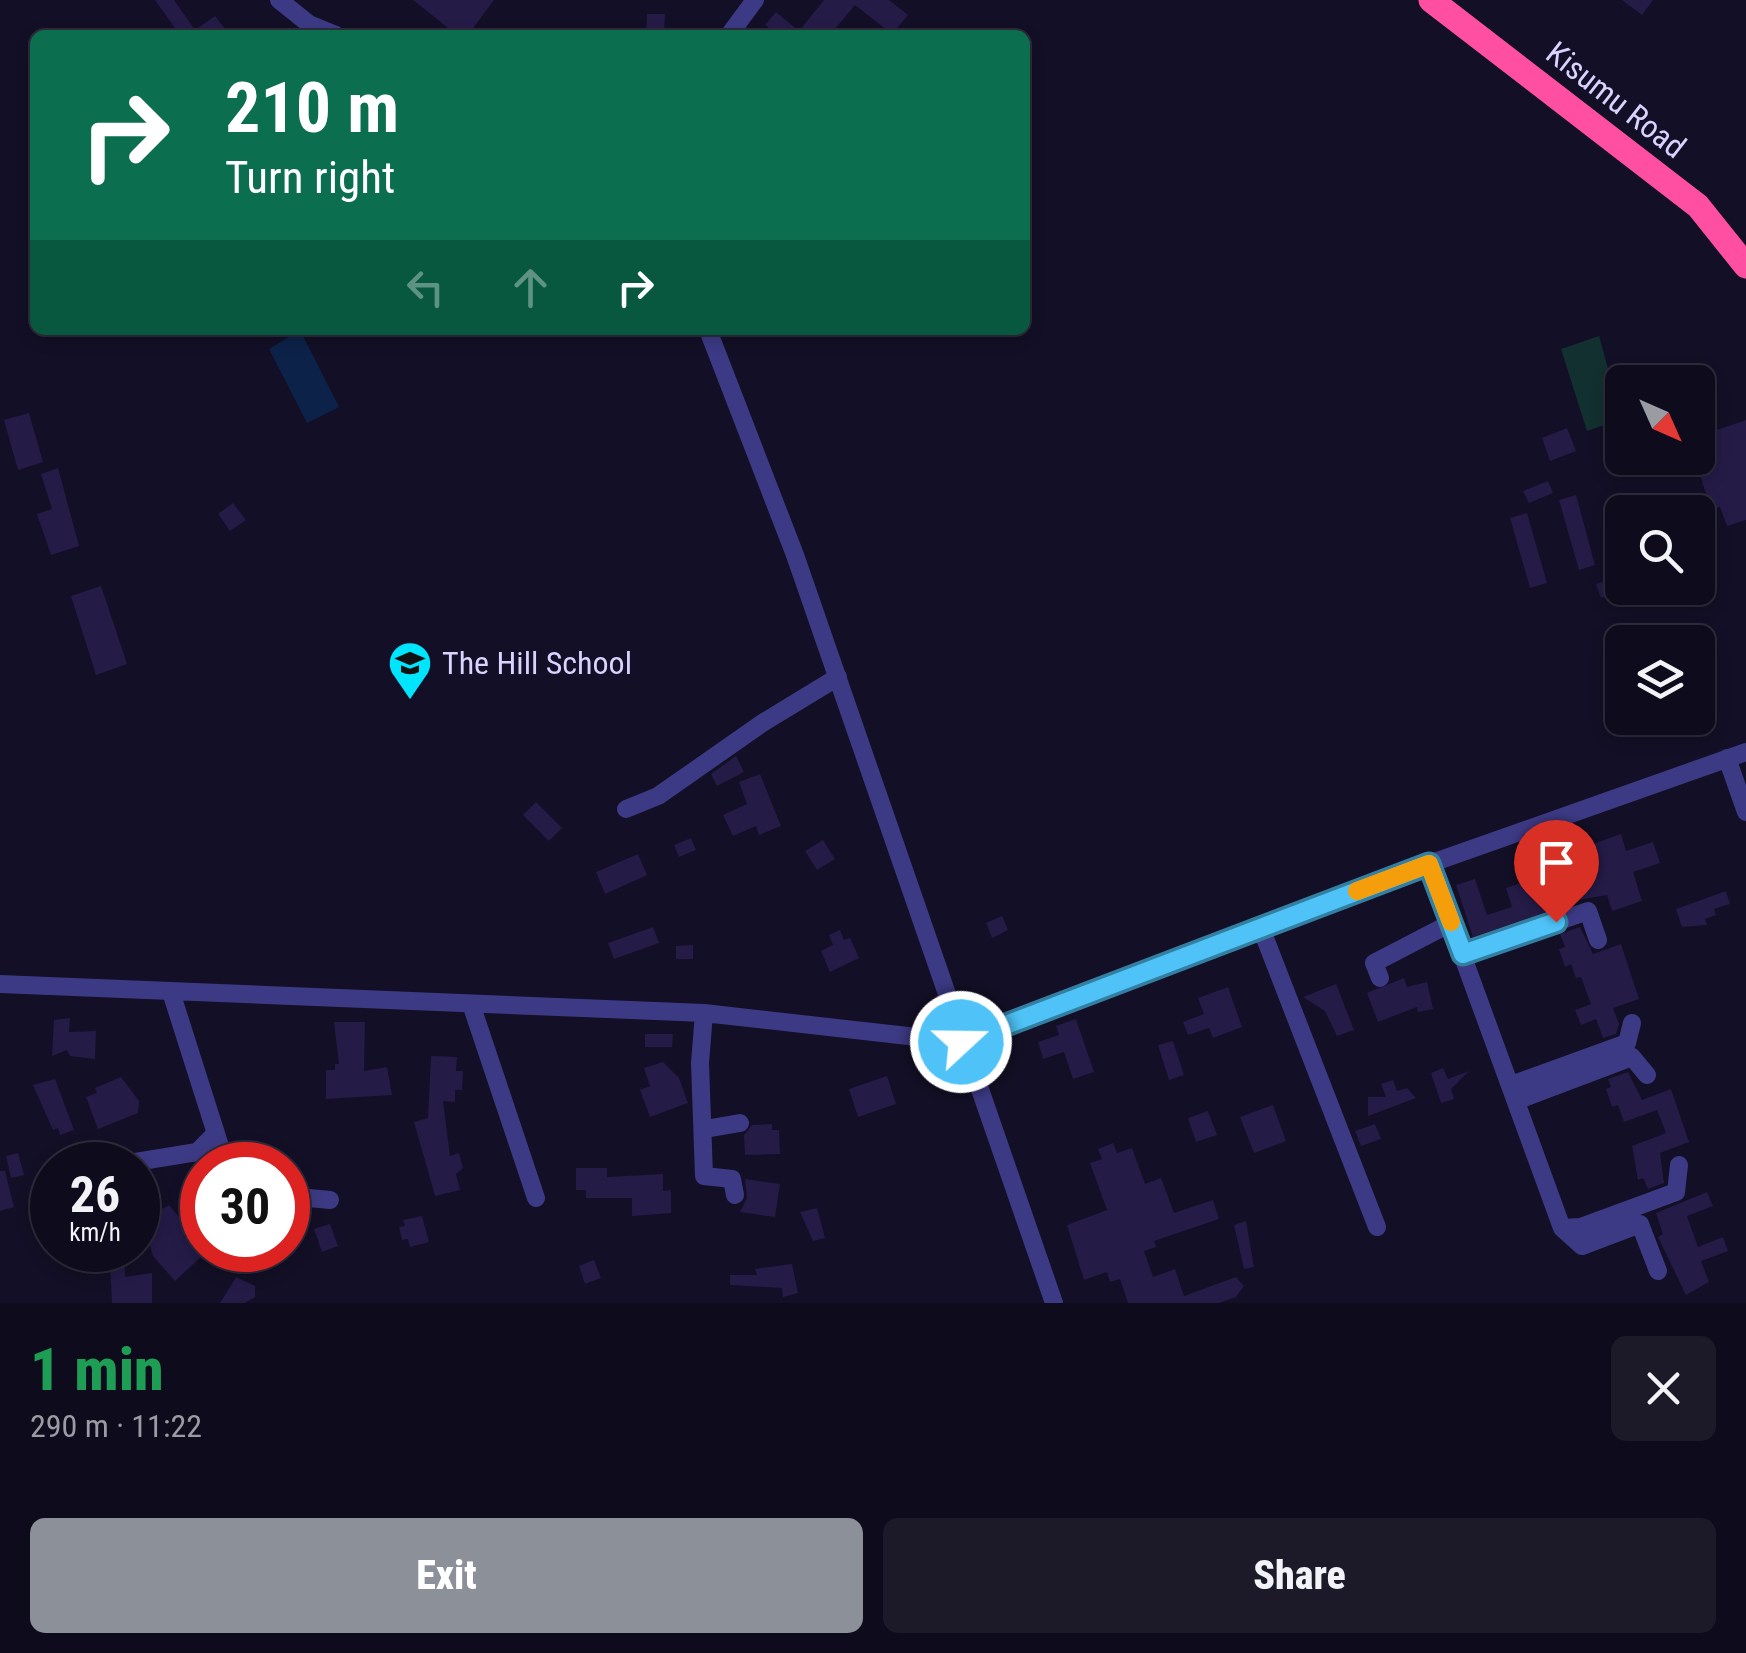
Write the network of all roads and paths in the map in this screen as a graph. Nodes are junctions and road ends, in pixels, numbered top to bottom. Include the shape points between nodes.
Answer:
1 (279, 0) edge
2 (756, 0) edge
3 (1432, 0) edge
4 (324, 30) edge
5 (733, 30) edge
6 (1746, 266) edge
7 (710, 335) edge
8 (838, 678) junction
9 (1746, 752) edge
10 (1727, 758) junction
11 (626, 809) dead end
12 (1746, 812) edge
13 (1429, 864) junction
14 (1451, 923) junction
15 (1261, 928) junction
16 (1598, 940) dead end
17 (1463, 954) junction
18 (1380, 978) dead end
19 (0, 984) edge
20 (171, 992) junction
21 (471, 1004) junction
22 (704, 1013) junction
23 (1632, 1023) dead end
24 (961, 1042) junction
25 (1648, 1076) dead end
26 (1513, 1093) junction
27 (740, 1124) dead end
28 (705, 1130) junction
29 (213, 1136) junction
30 (216, 1142) edge
31 (160, 1158) edge
32 (1679, 1165) dead end
33 (735, 1195) dead end
34 (310, 1198) edge
35 (536, 1198) dead end
36 (330, 1200) dead end
37 (1377, 1228) dead end
38 (1562, 1228) junction
39 (1658, 1271) dead end
40 (1054, 1303) edge

1 - 4 street
2 - 5 street
3 - 6 highway, Kisumu Road via 1698,206
7 - 8 street
8 - 11 street via 658,796
8 - 24 street
9 - 10 street
10 - 12 street
10 - 13 street
13 - 14 street
13 - 15 street
14 - 17 street
14 - 18 street via 1374,963
15 - 24 street
15 - 37 street
16 - 17 street via 1588,911
17 - 26 street
19 - 20 street
20 - 21 street
20 - 29 street
21 - 22 street
21 - 35 street
22 - 24 street
22 - 28 street
23 - 26 street via 1627,1044
24 - 40 street
25 - 26 street via 1632,1058
26 - 38 street
27 - 28 street
28 - 33 street via 704,1176 732,1178
29 - 30 street
29 - 31 street via 197,1152
32 - 38 street via 1676,1192
34 - 36 street
38 - 39 street via 1582,1246 1640,1224

